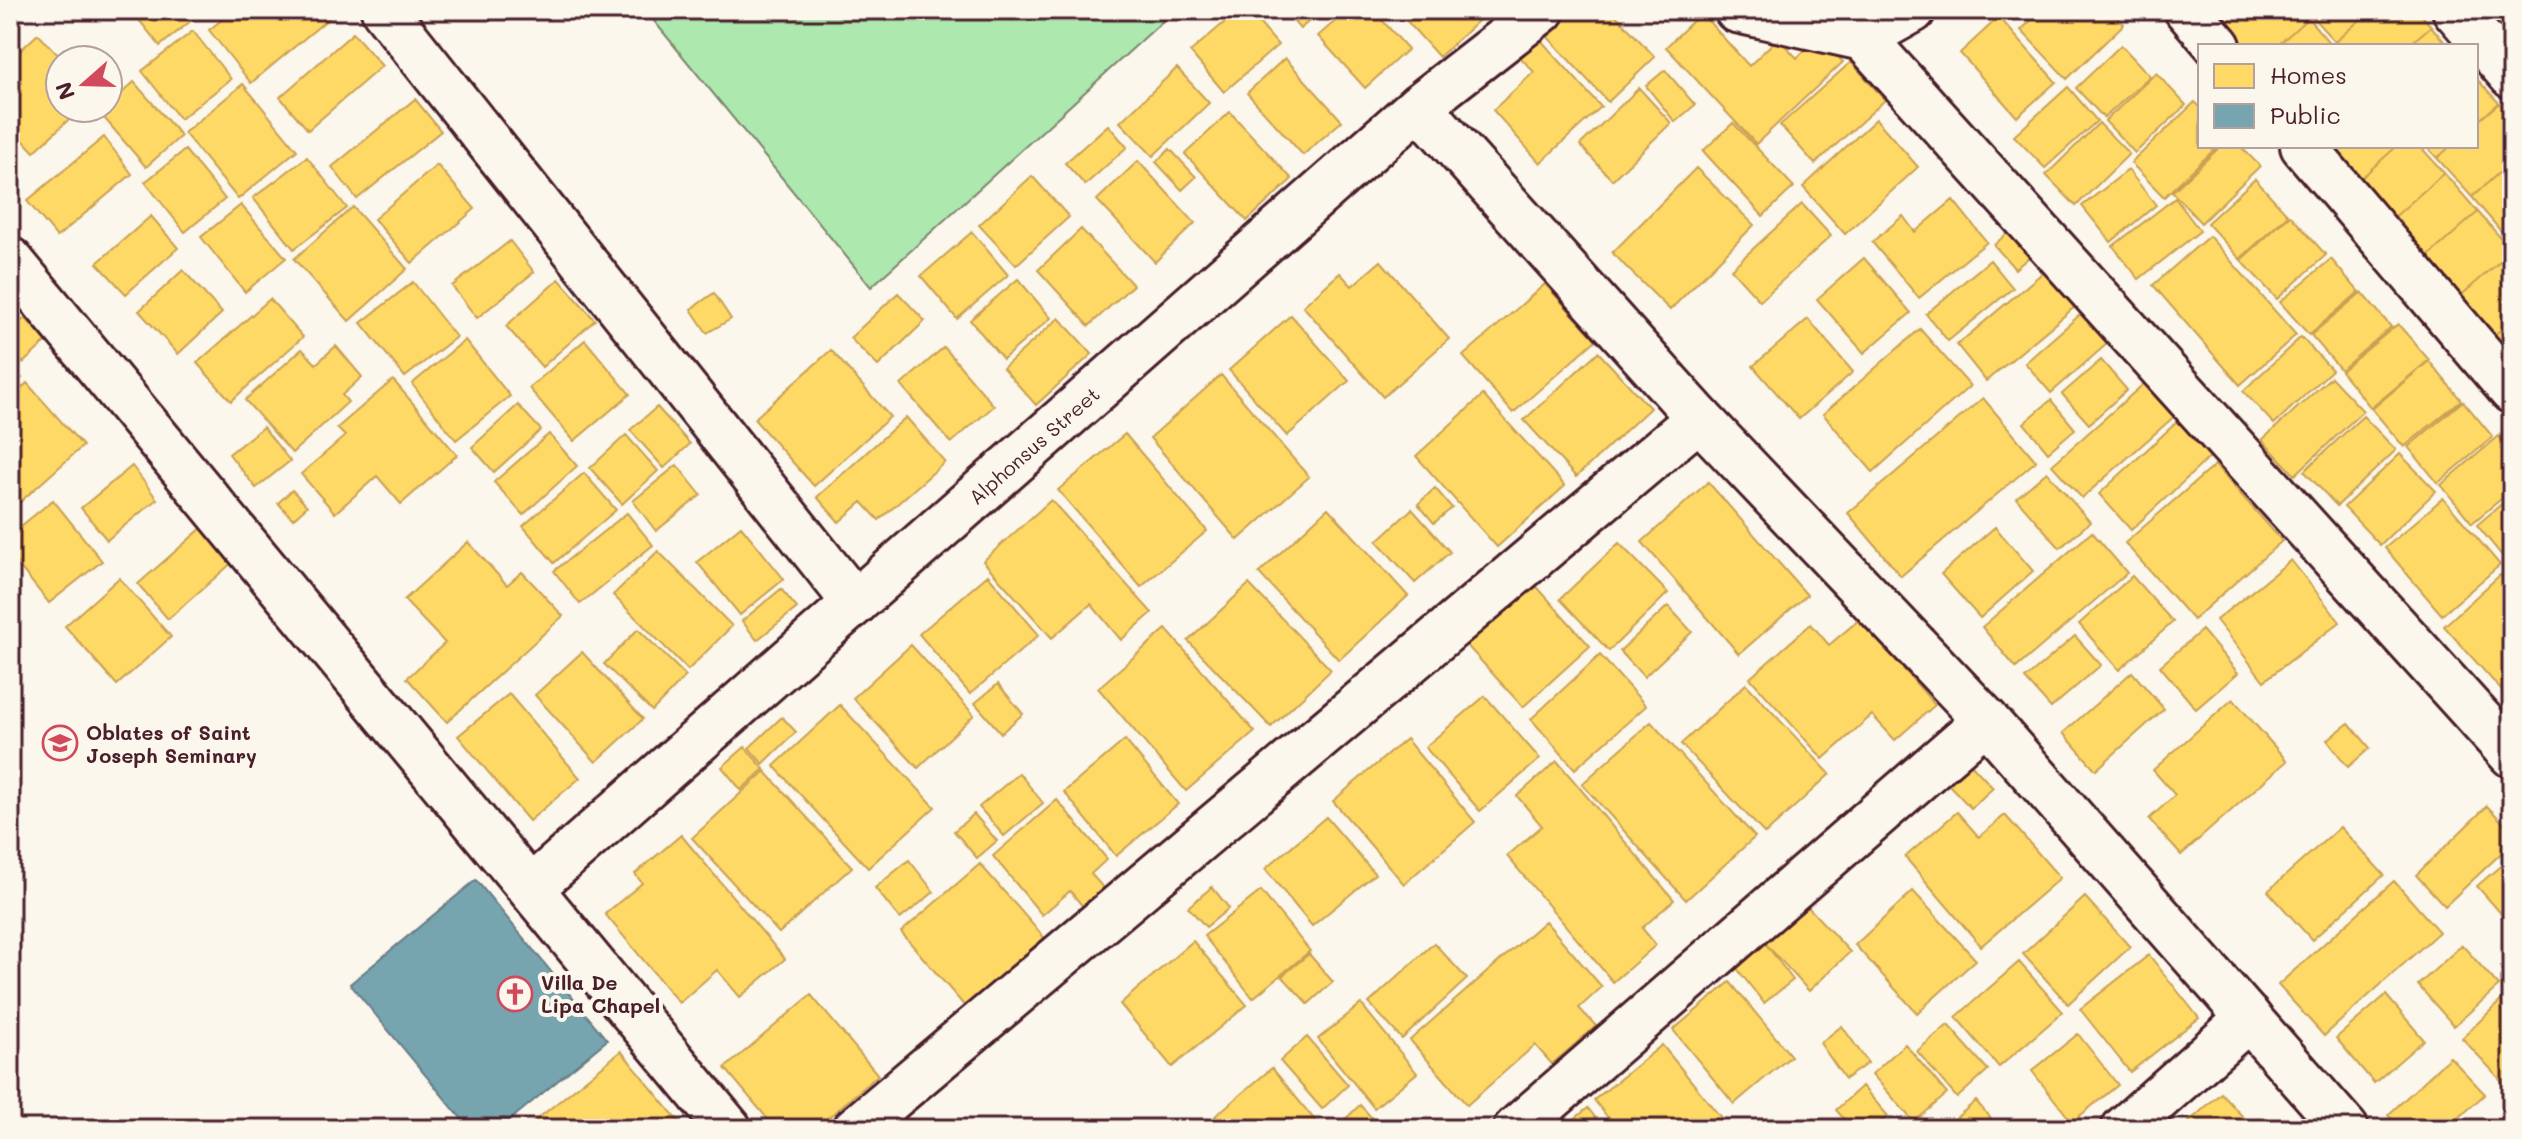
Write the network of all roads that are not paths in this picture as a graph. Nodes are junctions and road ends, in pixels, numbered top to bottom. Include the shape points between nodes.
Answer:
1 (384, 10) edge
2 (1542, 10) edge
3 (1737, 10) edge
4 (1913, 10) edge
5 (2187, 10) edge
6 (2455, 10) edge
7 (1863, 38) junction
8 (2216, 44) edge
9 (2512, 76) edge
10 (1419, 106) junction
11 (2305, 148) edge
12 (10, 260) edge
13 (2512, 391) edge
14 (1699, 418) junction
15 (855, 603) junction
16 (1986, 720) junction
17 (2512, 755) edge
18 (531, 888) junction
19 (2249, 1018) junction
20 (729, 1129) edge
21 (855, 1129) edge
22 (1516, 1129) edge
23 (2124, 1129) edge
24 (2346, 1129) edge

1 - 15 street
2 - 10 street, Alphonsus Street
3 - 7 street
4 - 7 street
5 - 8 street
6 - 9 street
7 - 17 street
10 - 14 street
10 - 15 street, Alphonsus Street
11 - 13 street
12 - 18 street
14 - 16 street
14 - 21 street
15 - 18 street, Alphonsus Street
16 - 19 street
16 - 22 street
18 - 20 street
19 - 23 street
19 - 24 street

